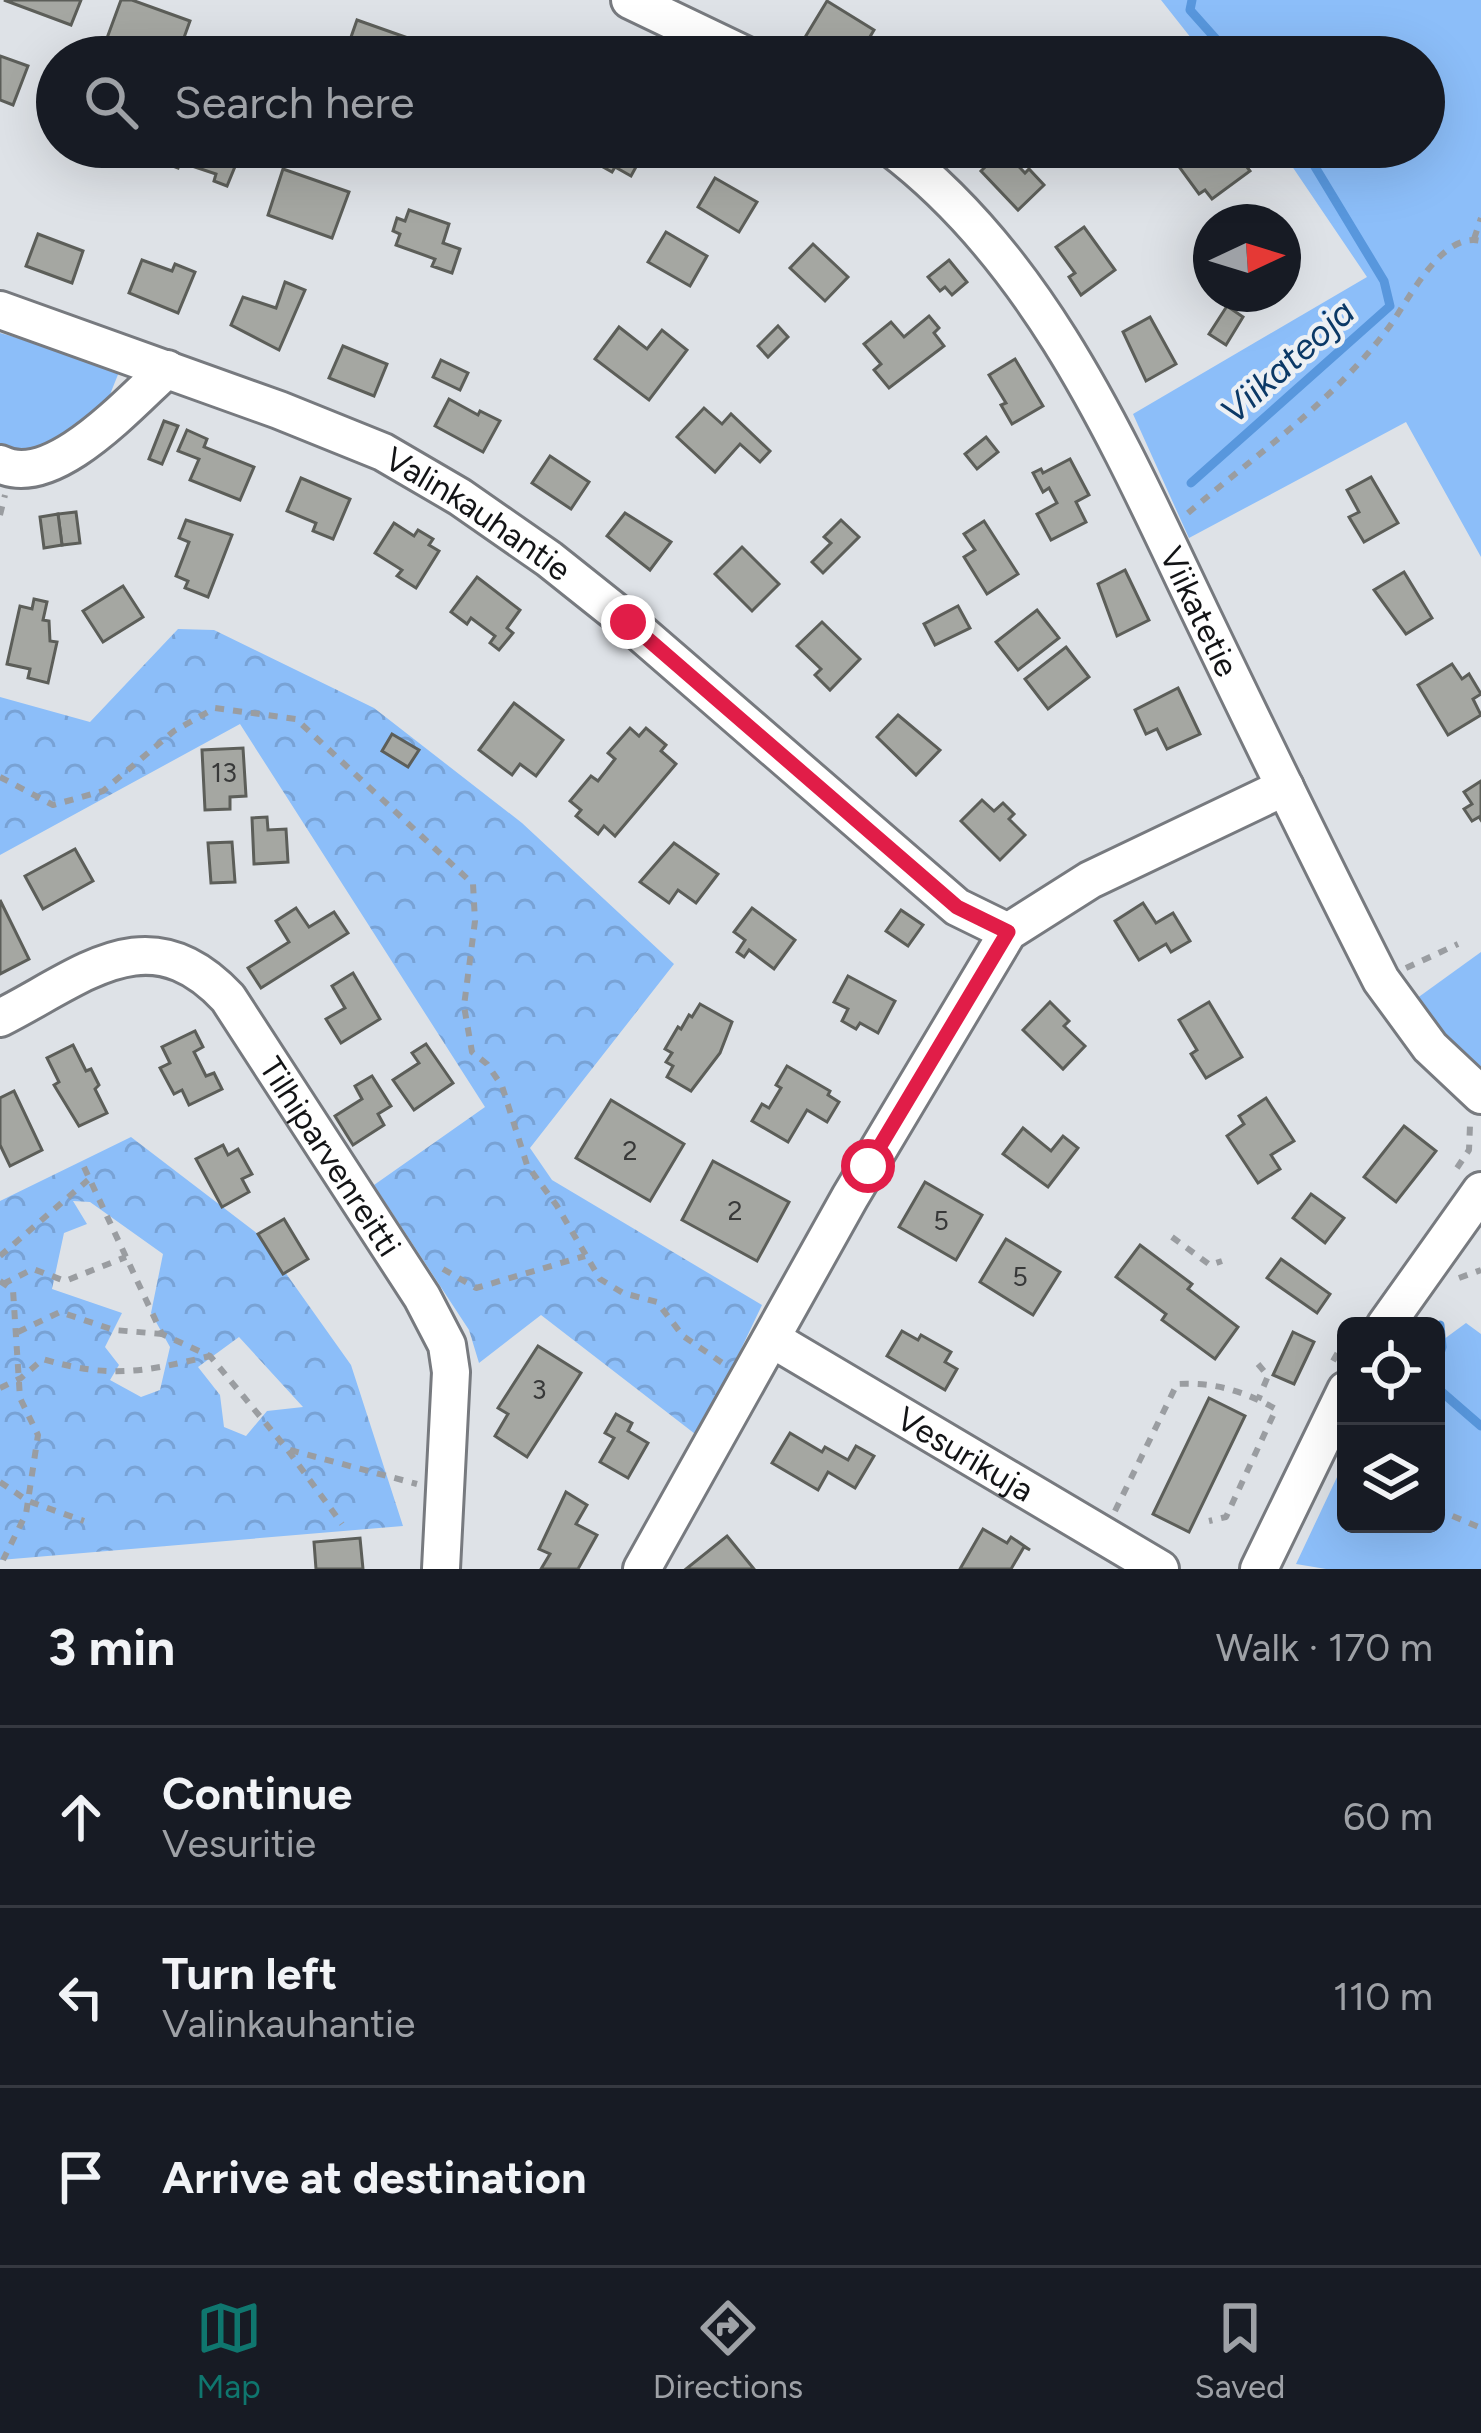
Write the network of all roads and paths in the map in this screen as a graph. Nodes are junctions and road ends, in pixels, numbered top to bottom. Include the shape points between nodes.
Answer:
1 (630, 0) edge
2 (705, 36) edge
3 (917, 168) edge
4 (1481, 218) edge
5 (1477, 240) edge
6 (0, 310) edge
7 (167, 369) junction
8 (0, 464) edge
9 (1162, 534) junction
10 (0, 777) edge
11 (1285, 787) junction
12 (1008, 932) junction
13 (1457, 944) dead end
14 (1381, 980) junction
15 (0, 1018) edge
16 (1481, 1095) edge
17 (1469, 1150) dead end
18 (1481, 1160) edge
19 (84, 1167) dead end
20 (89, 1180) junction
21 (1481, 1191) edge
22 (1172, 1237) dead end
23 (0, 1256) edge
24 (585, 1256) junction
25 (126, 1257) junction
26 (1222, 1261) dead end
27 (411, 1280) junction
28 (2, 1282) edge
29 (1391, 1317) edge
30 (17, 1333) junction
31 (162, 1334) junction
32 (772, 1339) junction
33 (210, 1356) junction
34 (1258, 1364) dead end
35 (751, 1372) junction
36 (21, 1378) junction
37 (0, 1388) edge
38 (1258, 1400) junction
39 (1337, 1409) edge
40 (287, 1450) junction
41 (0, 1482) edge
42 (442, 1492) junction
43 (28, 1501) junction
44 (1445, 1513) edge
45 (85, 1521) dead end
46 (1209, 1521) dead end
47 (342, 1524) dead end
48 (1481, 1528) edge
49 (1103, 1535) junction
50 (3, 1560) edge
51 (441, 1569) edge
52 (642, 1569) edge
53 (1160, 1569) edge
54 (1259, 1569) edge

1 - 2 street
3 - 9 street, Viikatetie via 1011,269 1066,350
4 - 5 path
5 - 9 path via 1444,249 1354,372
6 - 7 street, Valinkauhantie
7 - 8 street via 64,456 34,470
7 - 12 street, Valinkauhantie via 383,452 460,497 628,622 957,907
9 - 11 street, Viikatetie
10 - 24 path via 53,805 103,791 215,708 296,719 473,884 464,1006 472,1052 502,1086 527,1165
11 - 12 street via 1090,880
11 - 14 street, Viikatetie
12 - 32 street
13 - 14 path
14 - 16 street, Viikatetie via 1430,1047
15 - 27 street, Tilhiparvenreitti via 137,954 170,956 197,970 242,1018
17 - 18 path
19 - 20 path
20 - 23 path
20 - 25 path
21 - 29 street
22 - 26 path via 1210,1265
24 - 27 path via 476,1288 446,1268
24 - 35 path via 600,1279 657,1302 716,1361
25 - 28 path via 65,1281 33,1269
25 - 31 path
27 - 42 street, Tilhiparvenreitti via 439,1324 451,1372
28 - 30 path via 13,1290
30 - 31 path via 61,1312 114,1330
30 - 36 path
31 - 33 path
32 - 35 street
32 - 49 street, Vesurikuja
33 - 36 path via 140,1373 43,1359
33 - 40 path
34 - 38 path via 1268,1376
35 - 52 street
36 - 37 path
36 - 43 path via 20,1399 38,1435
38 - 46 path via 1276,1409 1226,1516
38 - 49 path via 1244,1391 1178,1384
39 - 54 street
40 - 42 path
40 - 47 path
41 - 43 path
42 - 51 street, Tilhiparvenreitti
43 - 45 path
43 - 50 path
44 - 48 path
49 - 53 street, Vesurikuja

